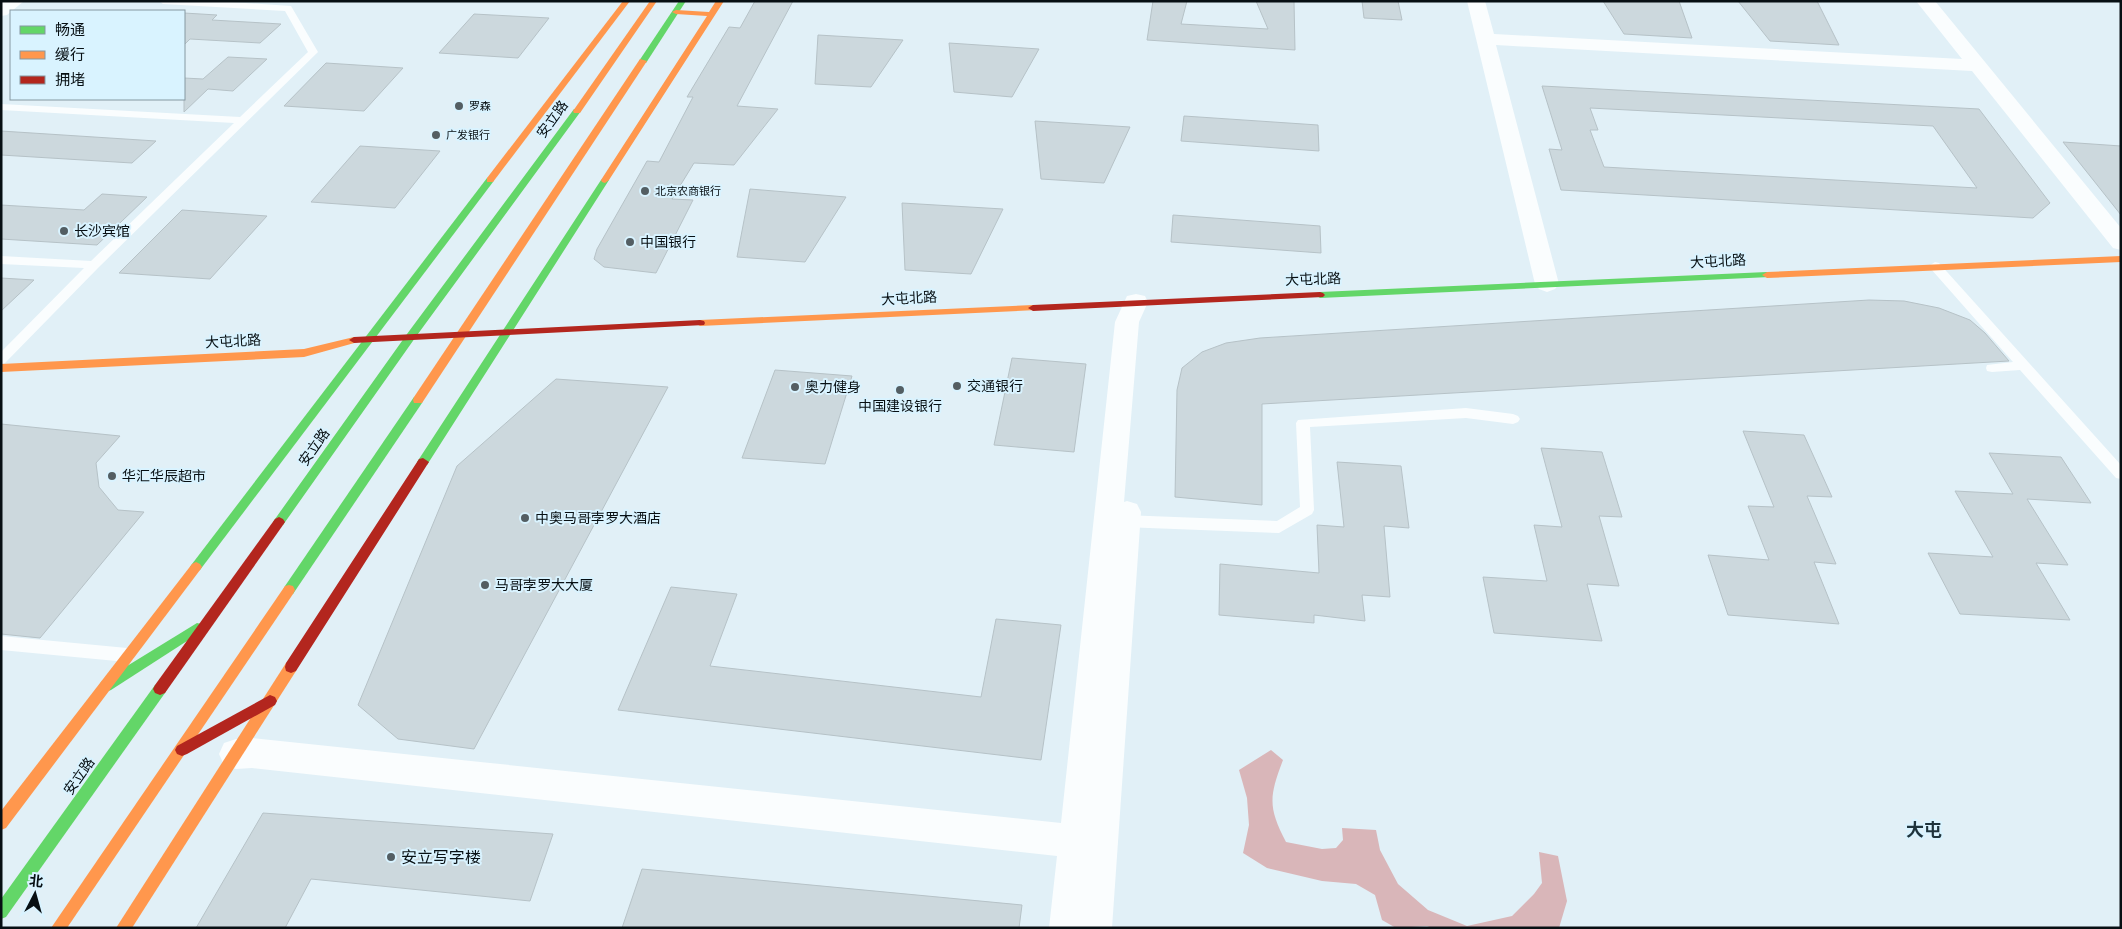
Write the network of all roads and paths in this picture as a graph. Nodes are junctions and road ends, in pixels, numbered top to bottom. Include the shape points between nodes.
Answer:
1 (15, 1) edge
2 (163, 1) edge
3 (627, 1) edge
4 (654, 1) edge
5 (683, 1) edge
6 (720, 1) edge
7 (1476, 1) edge
8 (1925, 1) edge
9 (272, 4) edge
10 (1, 11) edge
11 (676, 12) junction
12 (712, 14) junction
13 (1486, 39) junction
14 (1978, 66) junction
15 (1, 107) edge
16 (242, 120) junction
17 (2121, 243) edge
18 (2121, 259) edge
19 (1, 260) edge
20 (94, 266) junction
21 (1935, 266) junction
22 (1547, 284) junction
23 (1136, 302) junction
24 (507, 332) junction
25 (464, 334) junction
26 (411, 336) junction
27 (372, 338) junction
28 (1, 360) edge
29 (2023, 365) junction
30 (1, 368) edge
31 (1992, 368) dead end
32 (1513, 419) dead end
33 (2121, 474) edge
34 (1117, 521) junction
35 (209, 620) junction
36 (1, 643) edge
37 (130, 655) junction
38 (106, 686) junction
39 (270, 701) junction
40 (177, 753) junction
41 (236, 754) junction
42 (1, 823) edge
43 (1088, 843) junction
44 (1, 912) edge
45 (58, 928) edge
46 (123, 928) edge
47 (1068, 928) edge
48 (1093, 928) edge

1 - 10 street
2 - 9 lane
3 - 27 street, 安立路
4 - 26 street, 安立路
5 - 11 street
6 - 12 street
7 - 13 street
8 - 14 street
9 - 16 lane via 288,8 313,52
11 - 12 street
11 - 25 street
12 - 24 street
13 - 14 street
13 - 22 street
14 - 17 street
15 - 16 lane
16 - 20 lane
18 - 21 street, 大屯北路
19 - 20 lane
20 - 28 lane
21 - 22 street, 大屯北路
21 - 29 lane
22 - 23 street, 大屯北路
23 - 24 street, 大屯北路
23 - 34 street via 1142,322
24 - 25 street, 大屯北路
24 - 39 street
25 - 26 street, 大屯北路
25 - 40 street
26 - 27 street, 大屯北路
26 - 35 street, 安立路
27 - 30 street, 大屯北路 via 360,338 304,353
27 - 37 street, 安立路
29 - 31 lane
29 - 33 lane
32 - 34 lane via 1466,413 1302,423 1307,510 1278,527
34 - 43 street
35 - 38 street
35 - 44 street, 安立路
36 - 37 lane
37 - 38 street, 安立路
38 - 42 street, 安立路
39 - 40 street
39 - 41 street
40 - 45 street
41 - 43 street via 262,754
41 - 46 street
43 - 47 street
43 - 48 street

